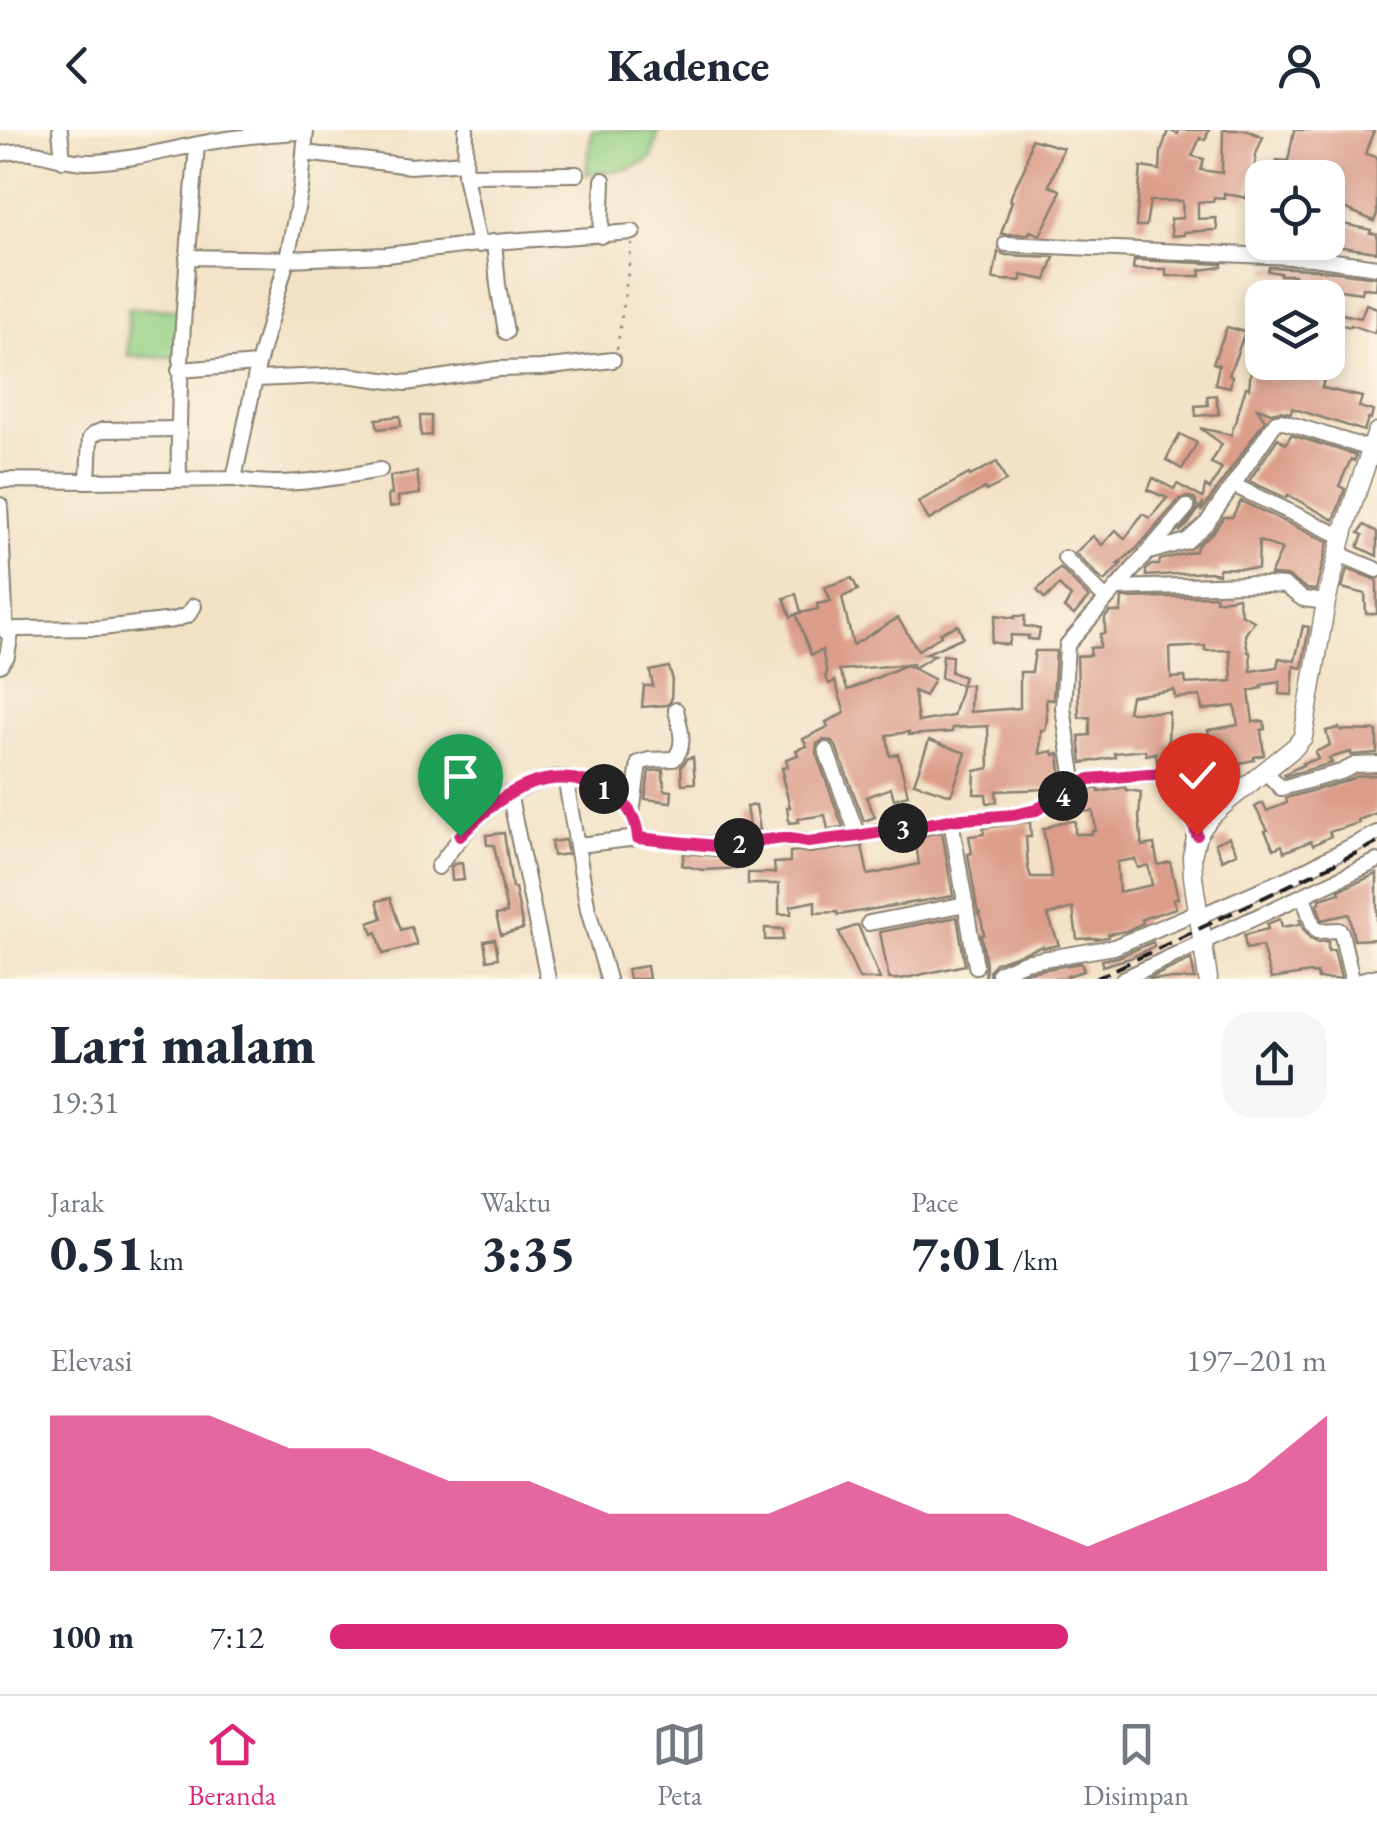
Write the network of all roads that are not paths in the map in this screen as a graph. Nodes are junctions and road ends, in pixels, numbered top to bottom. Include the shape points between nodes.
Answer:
1 (60, 130) edge
2 (306, 130) edge
3 (466, 130) edge
4 (197, 144) junction
5 (305, 153) junction
6 (0, 154) edge
7 (63, 160) junction
8 (465, 168) junction
9 (577, 174) dead end
10 (603, 180) dead end
11 (633, 232) road end
12 (601, 236) junction
13 (486, 244) junction
14 (1006, 244) dead end
15 (188, 257) junction
16 (287, 260) junction
17 (1377, 267) edge
18 (506, 332) dead end
19 (613, 360) road end
20 (180, 370) junction
21 (257, 372) junction
22 (178, 429) junction
23 (1374, 440) edge
24 (380, 470) dead end
25 (179, 478) junction
26 (234, 479) junction
27 (0, 480) edge
28 (1370, 480) edge
29 (88, 482) junction
30 (1232, 485) junction
31 (0, 506) edge
32 (1187, 507) dead end
33 (1341, 546) junction
34 (1147, 552) junction
35 (1065, 558) dead end
36 (1377, 570) edge
37 (2, 582) edge
38 (1111, 593) junction
39 (1326, 602) junction
40 (194, 606) dead end
41 (6, 632) dead end
42 (0, 664) edge
43 (676, 710) dead end
44 (826, 750) dead end
45 (1377, 764) edge
46 (1265, 771) junction
47 (568, 778) junction
48 (1075, 787) junction
49 (510, 793) junction
50 (632, 814) junction
51 (951, 820) junction
52 (1377, 833) edge
53 (1197, 835) junction
54 (858, 836) junction
55 (638, 838) junction
56 (578, 845) junction
57 (1377, 862) edge
58 (438, 868) dead end
59 (1303, 896) junction
60 (966, 904) junction
61 (1197, 914) junction
62 (869, 922) dead end
63 (1202, 942) junction
64 (976, 966) dead end
65 (999, 972) dead end
66 (1377, 976) edge
67 (548, 979) edge
68 (608, 979) edge
69 (1124, 979) edge
70 (1208, 979) edge
71 (1352, 979) edge
72 (1364, 979) edge

1 - 7 street
2 - 4 street
2 - 5 street
3 - 8 street
4 - 7 street via 144,156
4 - 15 street
5 - 8 street
5 - 16 street
6 - 7 street via 31,150
8 - 9 street
8 - 13 street
10 - 12 street
11 - 12 street
12 - 13 street
13 - 16 street
13 - 18 street
14 - 17 street via 1314,258
15 - 16 street
15 - 20 street
16 - 21 street
19 - 21 street via 406,382
20 - 21 street
20 - 22 street
21 - 26 street
22 - 25 street
22 - 29 street via 94,434
23 - 28 main road
23 - 30 street via 1276,422
24 - 26 street via 312,482
25 - 26 street
25 - 29 street
27 - 29 street
28 - 33 main road
30 - 33 street
30 - 34 street via 1187,541
31 - 37 street
32 - 34 street
33 - 36 street
33 - 39 main road
34 - 38 street
35 - 38 street
37 - 41 street
38 - 39 street via 1248,584 1286,586 1303,599
38 - 48 street via 1067,645 1063,708
39 - 46 main road via 1302,737
40 - 42 street via 174,620 16,628
43 - 50 street via 681,751 639,763
44 - 54 street
45 - 46 street via 1280,788
46 - 53 main road
47 - 49 street via 554,776
47 - 50 street via 606,790
47 - 56 street
48 - 51 street via 1036,810
48 - 53 street via 1108,776 1170,776 1186,798
49 - 58 street via 480,815
49 - 67 street
50 - 55 street
51 - 54 street
51 - 60 street
52 - 61 street
53 - 61 main road
54 - 55 street via 715,846
55 - 56 street
56 - 68 street
57 - 59 street
59 - 63 street
59 - 71 street via 1318,930 1340,930
60 - 62 street
60 - 64 street
61 - 63 main road
61 - 65 street via 1114,947
63 - 69 street
63 - 70 main road
66 - 72 street

